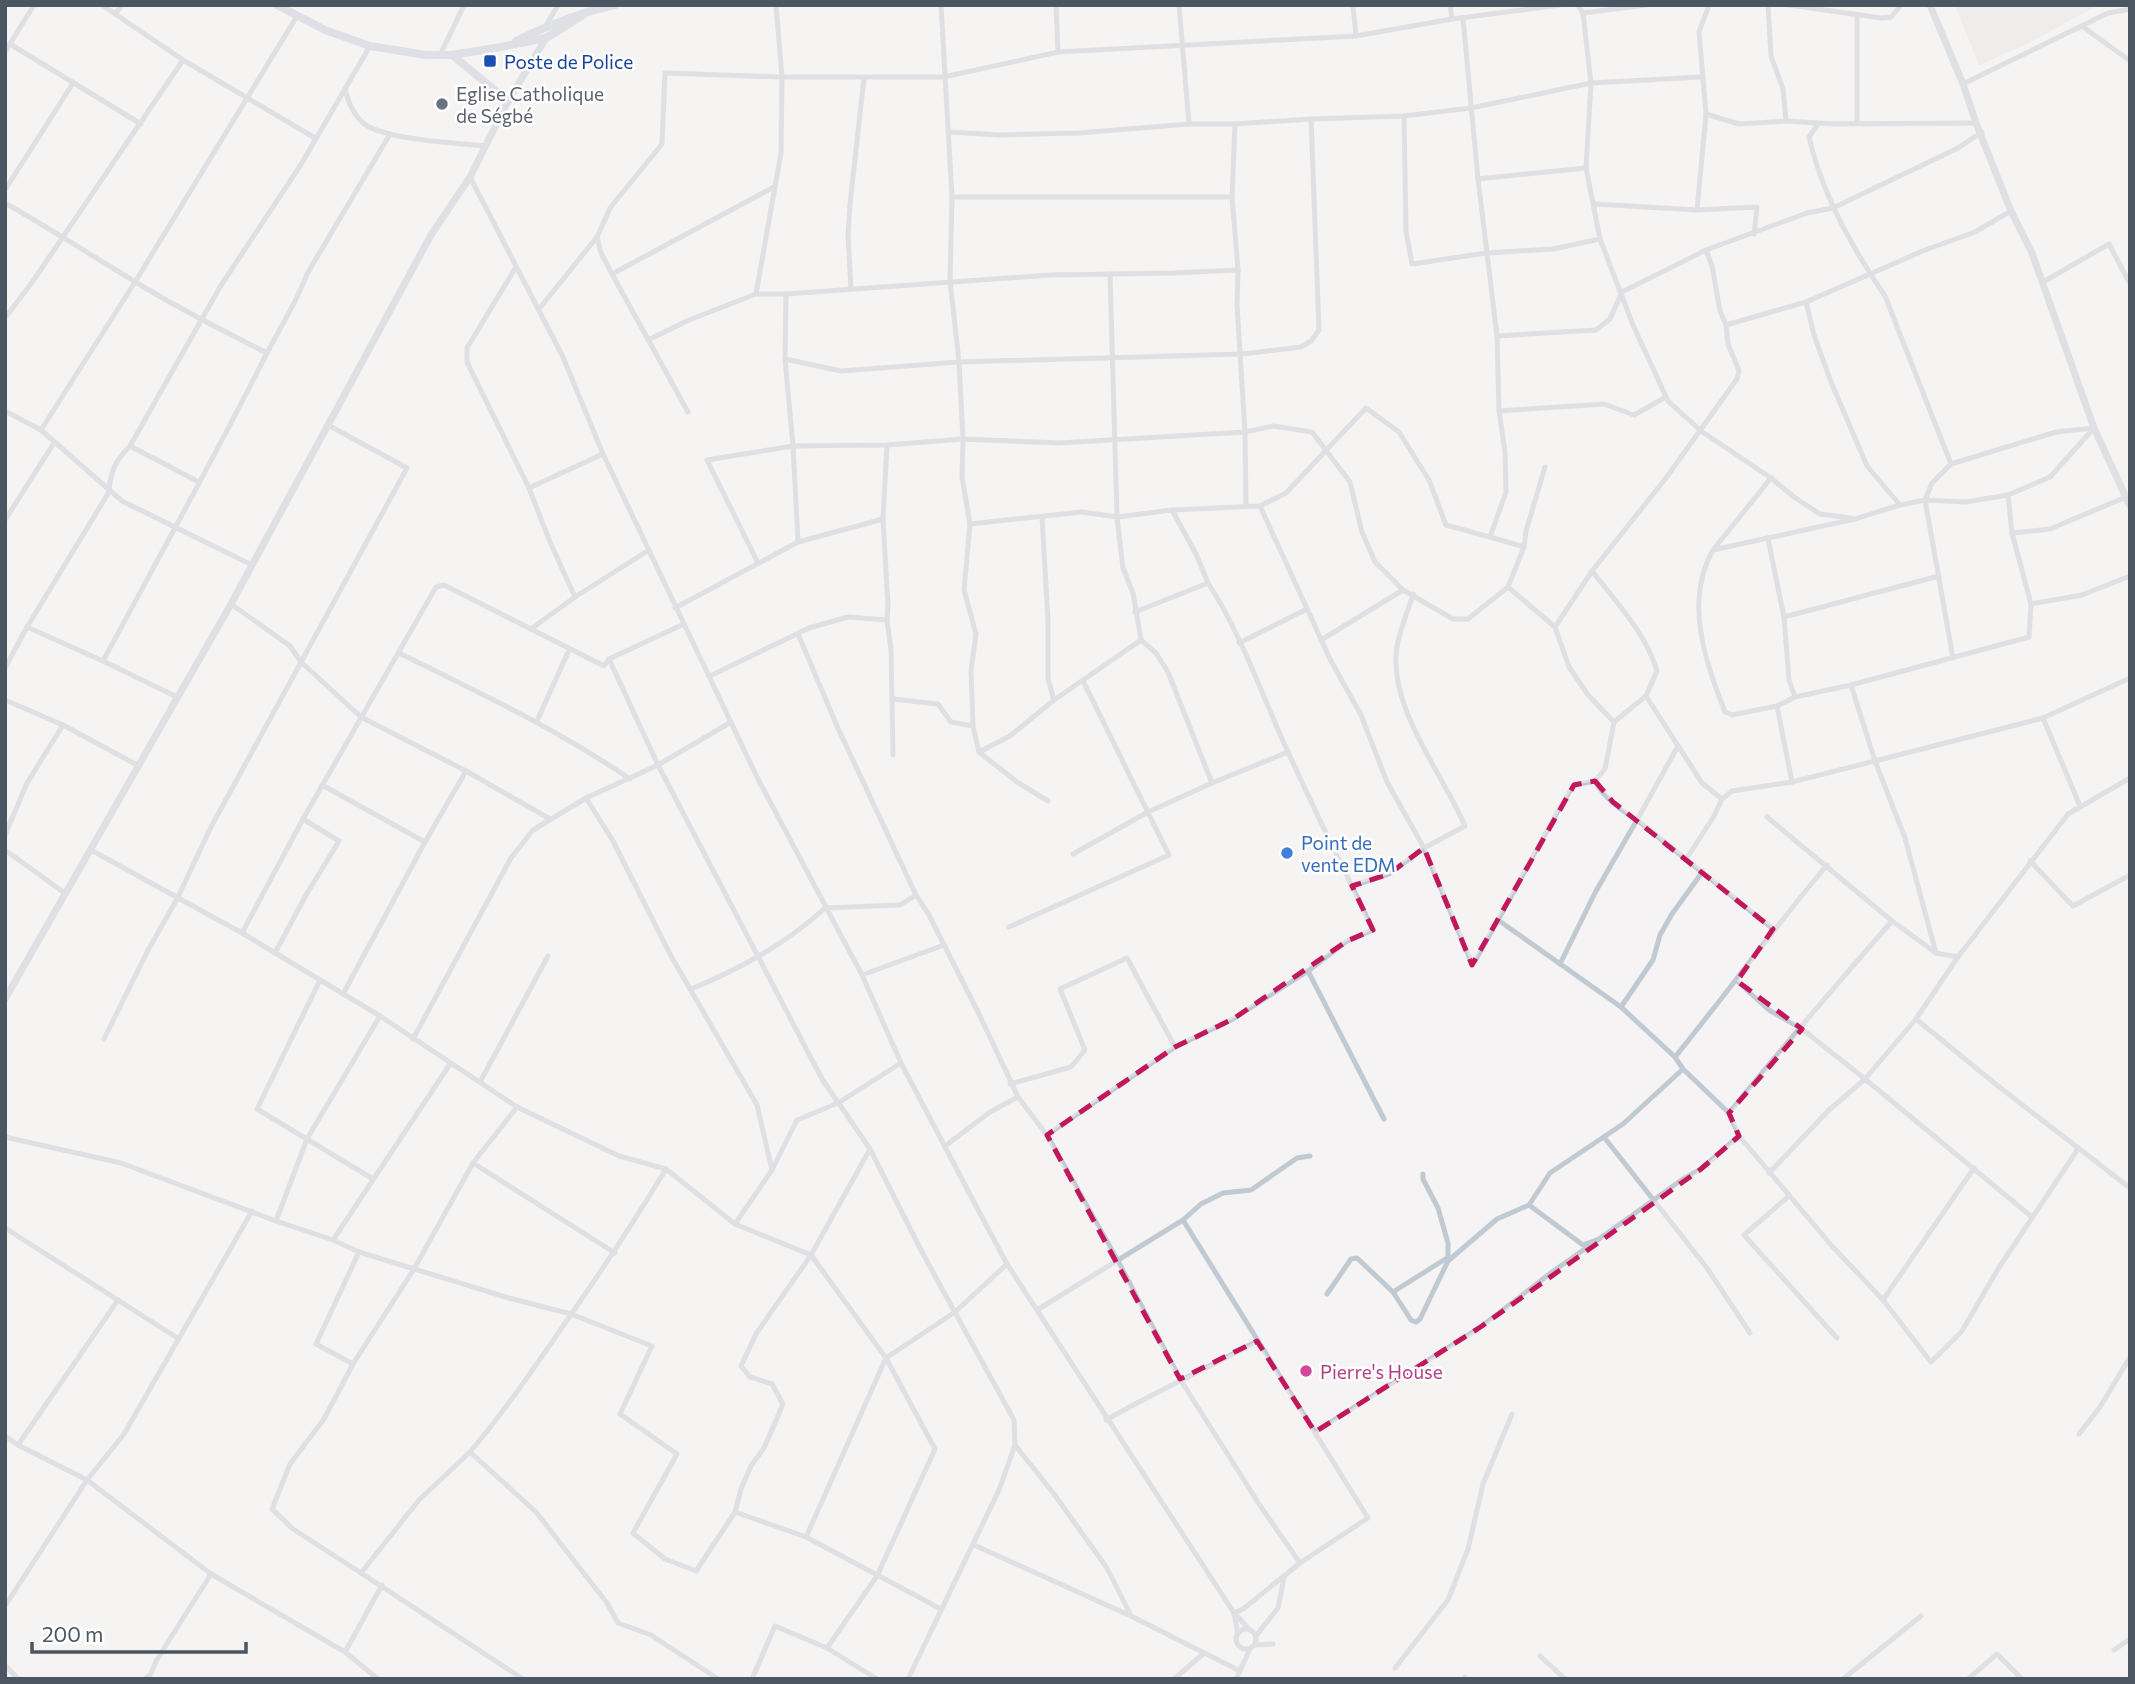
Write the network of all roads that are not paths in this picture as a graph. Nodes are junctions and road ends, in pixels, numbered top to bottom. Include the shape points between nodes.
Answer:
1 (34, 5) edge
2 (102, 5) edge
3 (122, 5) edge
4 (464, 5) edge
5 (558, 5) edge
6 (615, 5) edge
7 (776, 5) edge
8 (941, 5) edge
9 (1056, 5) edge
10 (1179, 5) edge
11 (1353, 5) edge
12 (1450, 5) edge
13 (1560, 5) edge
14 (1578, 5) edge
15 (1646, 5) edge
16 (1709, 5) edge
17 (1768, 5) edge
18 (1789, 5) edge
19 (1901, 5) edge
20 (1930, 5) edge
21 (2112, 5) edge
22 (282, 7) edge
23 (2130, 9) edge
24 (1583, 13) junction
25 (2108, 13) junction
26 (116, 14) junction
27 (583, 15) junction
28 (297, 16) junction
29 (1857, 16) junction
30 (1463, 18) junction
31 (1452, 19) junction
32 (2082, 26) junction
33 (544, 27) junction
34 (1356, 36) junction
35 (546, 38) junction
36 (10, 44) junction
37 (370, 46) junction
38 (1183, 46) junction
39 (506, 47) junction
40 (5, 52) edge
41 (1058, 52) junction
42 (440, 55) junction
43 (452, 55) junction
44 (183, 60) junction
45 (2130, 61) edge
46 (782, 77) junction
47 (944, 77) junction
48 (1701, 77) junction
49 (864, 78) junction
50 (73, 83) junction
51 (1591, 83) junction
52 (1964, 83) junction
53 (345, 89) junction
54 (247, 100) junction
55 (508, 101) junction
56 (1471, 108) junction
57 (1706, 114) junction
58 (1404, 116) junction
59 (1311, 119) junction
60 (1786, 121) junction
61 (1857, 123) junction
62 (1976, 123) junction
63 (141, 124) junction
64 (1189, 124) junction
65 (1235, 124) junction
66 (1818, 124) junction
67 (949, 132) junction
68 (1982, 132) junction
69 (390, 134) junction
70 (315, 138) junction
71 (487, 146) junction
72 (1586, 169) junction
73 (470, 177) junction
74 (1478, 179) junction
75 (774, 187) junction
76 (5, 190) edge
77 (952, 197) junction
78 (1231, 197) junction
79 (5, 202) edge
80 (1595, 204) junction
81 (1833, 208) junction
82 (1697, 210) junction
83 (2011, 211) junction
84 (1754, 234) junction
85 (63, 236) junction
86 (597, 237) junction
87 (1600, 239) junction
88 (1706, 250) junction
89 (1486, 253) junction
90 (516, 267) junction
91 (1238, 270) junction
92 (612, 274) junction
93 (1110, 274) junction
94 (1870, 275) junction
95 (950, 281) junction
96 (135, 282) junction
97 (2043, 282) junction
98 (2130, 282) edge
99 (851, 289) junction
100 (1622, 292) junction
101 (756, 294) junction
102 (786, 294) junction
103 (1806, 302) junction
104 (538, 309) junction
105 (5, 318) edge
106 (201, 319) junction
107 (1726, 325) junction
108 (1497, 336) junction
109 (648, 340) junction
110 (267, 353) junction
111 (1242, 354) junction
112 (1112, 357) junction
113 (785, 359) junction
114 (959, 362) junction
115 (1666, 397) junction
116 (5, 411) edge
117 (688, 411) dead end
118 (1499, 411) junction
119 (328, 425) junction
120 (2094, 428) junction
121 (41, 430) junction
122 (1701, 431) junction
123 (1245, 432) junction
124 (964, 439) junction
125 (1114, 440) junction
126 (54, 443) junction
127 (130, 446) junction
128 (793, 446) junction
129 (887, 446) junction
130 (1325, 450) junction
131 (603, 454) junction
132 (1951, 464) junction
133 (1545, 467) dead end
134 (1770, 478) junction
135 (199, 482) junction
136 (529, 488) junction
137 (109, 492) junction
138 (2008, 495) junction
139 (2126, 497) junction
140 (1925, 500) junction
141 (1900, 505) junction
142 (1246, 506) junction
143 (1260, 506) junction
144 (2130, 506) edge
145 (1172, 510) junction
146 (1117, 516) junction
147 (1042, 517) junction
148 (883, 519) junction
149 (1855, 519) junction
150 (5, 520) edge
151 (970, 524) junction
152 (175, 528) junction
153 (2012, 533) junction
154 (1490, 537) junction
155 (1768, 539) junction
156 (797, 542) junction
157 (1524, 547) junction
158 (649, 550) junction
159 (1713, 550) junction
160 (758, 563) junction
161 (253, 565) junction
162 (1592, 571) junction
163 (1939, 576) junction
164 (2130, 576) edge
165 (1208, 583) junction
166 (1508, 587) junction
167 (1403, 590) junction
168 (1413, 594) junction
169 (575, 597) junction
170 (232, 604) junction
171 (2031, 604) junction
172 (675, 608) junction
173 (1307, 609) junction
174 (1135, 612) junction
175 (1784, 617) junction
176 (887, 620) junction
177 (684, 624) junction
178 (27, 627) junction
179 (1555, 627) junction
180 (531, 629) junction
181 (798, 634) junction
182 (1141, 640) junction
183 (1321, 640) junction
184 (1239, 643) junction
185 (569, 650) junction
186 (400, 653) junction
187 (1953, 657) junction
188 (609, 659) junction
189 (103, 661) junction
190 (301, 662) junction
191 (5, 668) edge
192 (710, 676) junction
193 (2130, 678) edge
194 (1083, 681) junction
195 (1851, 685) junction
196 (1646, 696) junction
197 (177, 697) junction
198 (1795, 697) junction
199 (893, 699) junction
200 (5, 700) edge
201 (1054, 700) junction
202 (1777, 706) junction
203 (361, 716) junction
204 (2043, 718) junction
205 (537, 721) junction
206 (731, 722) junction
207 (1614, 722) junction
208 (63, 725) junction
209 (973, 726) junction
210 (1678, 746) junction
211 (1288, 751) junction
212 (979, 752) junction
213 (892, 755) dead end
214 (1875, 761) junction
215 (658, 765) junction
216 (139, 766) junction
217 (467, 771) junction
218 (2130, 778) edge
219 (630, 779) junction
220 (1595, 781) junction
221 (1792, 782) junction
222 (1212, 783) junction
223 (322, 785) junction
224 (586, 798) junction
225 (1722, 799) junction
226 (1048, 801) dead end
227 (2080, 806) junction
228 (1148, 812) junction
229 (1767, 817) dead end
230 (303, 819) junction
231 (550, 819) junction
232 (1637, 820) junction
233 (5, 835) edge
234 (425, 842) junction
235 (1424, 848) junction
236 (5, 850) edge
237 (91, 850) junction
238 (1073, 854) dead end
239 (1687, 858) junction
240 (2030, 861) junction
241 (1827, 865) junction
242 (1703, 871) junction
243 (2130, 875) edge
244 (1352, 886) junction
245 (65, 894) junction
246 (916, 895) junction
247 (177, 899) junction
248 (825, 908) junction
249 (1498, 920) junction
250 (1892, 921) junction
251 (1009, 927) dead end
252 (1773, 929) junction
253 (242, 933) junction
254 (944, 945) junction
255 (275, 953) junction
256 (1936, 953) junction
257 (548, 956) dead end
258 (760, 957) junction
259 (1958, 957) junction
260 (1560, 964) junction
261 (1308, 971) junction
262 (862, 975) junction
263 (320, 980) junction
264 (1737, 981) junction
265 (691, 989) junction
266 (342, 994) junction
267 (5, 999) edge
268 (1620, 1007) junction
269 (380, 1016) junction
270 (1916, 1019) junction
271 (1801, 1029) junction
272 (104, 1039) dead end
273 (413, 1039) junction
274 (1175, 1047) junction
275 (1675, 1057) junction
276 (901, 1063) junction
277 (450, 1064) junction
278 (1683, 1069) junction
279 (1865, 1079) junction
280 (480, 1082) junction
281 (1010, 1084) junction
282 (1018, 1097) junction
283 (838, 1103) junction
284 (517, 1107) junction
285 (1729, 1114) junction
286 (1384, 1119) dead end
287 (1047, 1135) junction
288 (1739, 1136) junction
289 (5, 1137) edge
290 (1604, 1137) junction
291 (307, 1139) junction
292 (945, 1146) junction
293 (870, 1149) junction
294 (2078, 1149) junction
295 (1310, 1156) dead end
296 (473, 1163) junction
297 (1974, 1168) junction
298 (666, 1169) junction
299 (772, 1170) junction
300 (1769, 1173) junction
301 (1423, 1174) dead end
302 (373, 1180) junction
303 (2130, 1188) edge
304 (1789, 1196) junction
305 (1654, 1201) junction
306 (1529, 1205) junction
307 (252, 1211) junction
308 (2032, 1217) junction
309 (1183, 1220) junction
310 (276, 1221) junction
311 (735, 1224) junction
312 (5, 1228) edge
313 (1599, 1239) junction
314 (333, 1240) junction
315 (359, 1252) junction
316 (615, 1253) junction
317 (811, 1255) junction
318 (1448, 1260) junction
319 (1118, 1261) junction
320 (1007, 1264) junction
321 (414, 1269) junction
322 (1393, 1292) junction
323 (1327, 1294) dead end
324 (118, 1300) junction
325 (1883, 1300) junction
326 (1037, 1310) junction
327 (955, 1312) junction
328 (571, 1314) junction
329 (1750, 1334) dead end
330 (1837, 1338) dead end
331 (179, 1339) junction
332 (1257, 1341) junction
333 (2130, 1357) edge
334 (886, 1358) junction
335 (353, 1364) junction
336 (1180, 1379) junction
337 (1512, 1414) dead end
338 (1106, 1420) junction
339 (1315, 1432) junction
340 (2079, 1434) dead end
341 (5, 1436) edge
342 (18, 1445) junction
343 (1015, 1445) junction
344 (470, 1452) junction
345 (87, 1480) junction
346 (735, 1512) junction
347 (806, 1537) junction
348 (974, 1545) junction
349 (1300, 1563) junction
350 (361, 1573) junction
351 (211, 1574) junction
352 (877, 1576) junction
353 (1284, 1577) junction
354 (382, 1585) junction
355 (5, 1606) edge
356 (941, 1609) junction
357 (1234, 1613) junction
358 (1131, 1616) junction
359 (1921, 1616) dead end
360 (1249, 1629) junction
361 (1238, 1634) junction
362 (1256, 1636) junction
363 (2130, 1639) edge
364 (1273, 1644) dead end
365 (1253, 1647) junction
366 (827, 1648) junction
367 (1241, 1648) junction
368 (2114, 1650) dead end
369 (345, 1652) junction
370 (1203, 1654) junction
371 (1540, 1656) dead end
372 (5, 1665) edge
373 (1395, 1668) dead end
374 (1239, 1674) edge
375 (512, 1676) edge
376 (18, 1679) edge
377 (145, 1679) edge
378 (378, 1679) edge
379 (523, 1679) edge
380 (718, 1679) edge
381 (752, 1679) edge
382 (877, 1679) edge
383 (908, 1679) edge
384 (1174, 1679) edge
385 (1565, 1679) edge
386 (1843, 1679) edge
387 (1968, 1679) edge
388 (2021, 1679) edge

1 - 36 street
2 - 26 street
3 - 26 street
4 - 42 street
5 - 33 street
6 - 27 main road
7 - 46 street
8 - 47 street
9 - 41 street
10 - 38 street
11 - 34 street
12 - 31 street
13 - 30 street
14 - 24 street
15 - 24 street
16 - 48 street via 1699,32
17 - 60 street via 1771,56 1783,89
18 - 29 street
19 - 29 street via 1891,17
20 - 52 street
21 - 25 street
22 - 28 main road
23 - 25 street
24 - 51 street
25 - 32 street
26 - 44 street
27 - 33 main road
27 - 35 main road
28 - 37 main road
28 - 54 street
29 - 61 street
30 - 31 street
30 - 56 street
31 - 34 street
32 - 45 street
32 - 52 street
33 - 39 main road
34 - 38 street
35 - 39 main road
35 - 55 street
36 - 40 street
36 - 50 street
37 - 42 main road
37 - 53 street
38 - 41 street
38 - 64 street
39 - 43 main road
41 - 47 street
42 - 43 main road
43 - 55 main road
44 - 54 street
44 - 63 street
46 - 49 street
46 - 75 street via 781,153
46 - 86 street via 665,73 662,144 610,208
47 - 49 street
47 - 67 street
48 - 51 street
48 - 57 street
49 - 99 street via 848,235
50 - 63 street
50 - 76 street
51 - 56 street
51 - 72 street
52 - 62 street
53 - 69 street via 350,106 364,124
53 - 70 street
54 - 70 street
54 - 96 street
55 - 71 street
56 - 58 street
56 - 74 street
57 - 60 street via 1739,124
57 - 82 street
58 - 59 street
58 - 89 street via 1406,231 1412,264
59 - 65 street
59 - 111 street via 1320,330 1301,347
60 - 66 street
61 - 62 street
61 - 66 street
62 - 68 street
63 - 85 street
64 - 65 street
64 - 67 street via 1079,133
65 - 78 street
66 - 81 street via 1809,137
67 - 77 street
68 - 81 street
68 - 83 street
69 - 71 street
69 - 110 street via 307,274
70 - 106 street
71 - 73 street
72 - 74 street
72 - 80 street
73 - 90 street
73 - 119 street via 432,235
74 - 89 street
75 - 92 street
75 - 101 street
77 - 78 street
77 - 95 street
78 - 91 street
79 - 85 street
80 - 82 street
80 - 87 street
81 - 84 street
81 - 94 street
82 - 84 street via 1757,207
83 - 94 street via 1975,232
83 - 97 street
84 - 88 street
85 - 96 street
85 - 105 street
86 - 92 street
86 - 104 street
87 - 89 street via 1553,249
87 - 100 street
88 - 100 street
88 - 107 street
89 - 108 street
90 - 104 street
90 - 136 street via 467,348 467,362
91 - 93 street
91 - 111 street
92 - 109 street
93 - 95 street
93 - 112 street
94 - 103 street
94 - 132 street via 1885,296
95 - 99 street
95 - 114 street
96 - 106 street
96 - 121 street
97 - 98 street via 2109,244
97 - 120 street
99 - 102 street
100 - 108 street via 1610,318 1596,330
100 - 115 street
101 - 102 street
101 - 109 street
102 - 113 street
103 - 107 street
103 - 141 street via 1831,382 1867,466
104 - 131 street
106 - 110 street
106 - 127 street
107 - 122 street via 1739,372
108 - 118 street
109 - 117 street
110 - 135 street
111 - 112 street
111 - 123 street
112 - 114 street
112 - 125 street
113 - 114 street via 841,371
113 - 128 street
114 - 124 street
115 - 118 street via 1634,415 1604,404
115 - 122 street
116 - 121 street
118 - 154 street via 1506,492
119 - 161 street
119 - 190 street via 407,468
120 - 132 street via 2056,432
120 - 138 street via 2050,477
120 - 139 street
121 - 126 street
122 - 134 street
122 - 162 street
123 - 125 street
123 - 130 street via 1273,426 1312,432
123 - 142 street
124 - 125 street
124 - 129 street
124 - 151 street via 962,477
125 - 146 street
126 - 137 street
126 - 150 street
127 - 135 street
127 - 137 street via 110,472
128 - 129 street
128 - 156 street
128 - 160 street via 707,460
129 - 148 street
130 - 143 street via 1286,493
130 - 154 street via 1366,408 1399,432 1429,480 1446,525
130 - 167 street via 1350,482 1375,562
131 - 136 street
131 - 158 street
132 - 140 street via 1932,483
133 - 157 street
134 - 149 street via 1820,514
134 - 159 street
135 - 152 street
136 - 169 street
137 - 152 street
137 - 178 street
138 - 140 street via 1966,502
138 - 153 street
139 - 144 street
139 - 153 street via 2050,530
140 - 141 street
140 - 163 street
141 - 149 street
142 - 143 street
142 - 145 street
143 - 173 street
145 - 146 street
145 - 165 street
146 - 147 street via 1082,512
146 - 174 street via 1123,568
147 - 151 street
147 - 201 street via 1048,679
148 - 156 street
148 - 176 street
149 - 155 street
151 - 209 street via 964,590 976,634 971,670
152 - 161 street
152 - 189 street
153 - 171 street
154 - 157 street
155 - 159 street
155 - 175 street
156 - 160 street
157 - 166 street
158 - 169 street
158 - 172 street
159 - 202 street via 1700,580 1700,631 1725,712 1732,715
160 - 172 street
161 - 170 street
162 - 179 street
162 - 196 street via 1637,628 1654,659 1657,671
163 - 175 street
163 - 187 street
164 - 171 street via 2082,595
165 - 174 street
165 - 184 street
166 - 168 street via 1468,619 1453,620
166 - 179 street
167 - 168 street
167 - 183 street
168 - 235 street via 1396,648 1399,689 1426,755 1465,826
169 - 180 street
170 - 190 street via 290,646
170 - 197 street
171 - 187 street via 2029,637
172 - 177 street
173 - 183 street
173 - 184 street
174 - 182 street
175 - 198 street via 1789,680
176 - 181 street via 848,617
176 - 199 street
177 - 188 street
177 - 192 street
178 - 189 street
178 - 191 street
179 - 207 street via 1569,667
180 - 185 street
180 - 186 street via 438,585
181 - 192 street
181 - 246 street
182 - 194 street
182 - 222 street via 1168,672
183 - 235 street via 1361,715 1387,782
184 - 211 street
185 - 188 street via 604,666
185 - 205 street
186 - 203 street
186 - 205 street
187 - 195 street
188 - 215 street
189 - 197 street
190 - 203 street
190 - 247 street
192 - 206 street
193 - 204 street
194 - 201 street
194 - 228 street
195 - 198 street
195 - 214 street
196 - 207 street
196 - 210 street
197 - 216 street
198 - 202 street
199 - 209 street via 938,704 951,722
199 - 213 street
200 - 208 street
201 - 212 street via 1010,736
202 - 221 street
203 - 217 street
203 - 223 street
204 - 214 street
204 - 227 street
205 - 219 street
206 - 215 street
206 - 248 street
207 - 220 street via 1605,769
208 - 216 street
208 - 233 street via 27,783
209 - 212 street
210 - 225 street via 1702,783
210 - 232 street
211 - 222 street
211 - 244 street
212 - 226 street
214 - 221 street
214 - 256 street via 1905,838
215 - 219 street
215 - 258 street
216 - 237 street
217 - 231 street
217 - 234 street
218 - 227 street
219 - 224 street
220 - 232 street via 1600,791
220 - 249 street via 1574,785
221 - 225 street via 1732,791
222 - 228 street
223 - 230 street
223 - 234 street
224 - 231 street
224 - 265 street
225 - 239 street
227 - 240 street
228 - 238 street
228 - 251 street via 1168,855
229 - 241 street
230 - 253 street
230 - 255 street via 339,841
231 - 273 street via 515,851
232 - 239 street
232 - 260 street
234 - 266 street
235 - 244 street via 1389,874
235 - 249 street via 1470,959 1475,961
236 - 245 street
237 - 245 street
237 - 247 street
239 - 242 street
240 - 243 street via 2073,906
240 - 259 street
241 - 250 street
241 - 252 street
242 - 252 street
242 - 268 street via 1672,914 1653,960
244 - 261 street via 1373,930 1347,941
245 - 267 street
246 - 248 street via 900,905
246 - 254 street
247 - 253 street
247 - 272 street
248 - 258 street
248 - 262 street
249 - 260 street
250 - 256 street
250 - 271 street
252 - 264 street
253 - 255 street
254 - 262 street
254 - 281 street
255 - 263 street
256 - 259 street
257 - 280 street
258 - 265 street
258 - 283 street
259 - 270 street
260 - 268 street
261 - 274 street via 1233,1019
261 - 286 street
262 - 276 street
263 - 266 street
263 - 291 street via 257,1109
264 - 271 street via 1769,1010
264 - 275 street
265 - 299 street via 757,1105
266 - 269 street
268 - 275 street
269 - 273 street
269 - 291 street
270 - 279 street
270 - 294 street
271 - 279 street
271 - 285 street
273 - 277 street
274 - 281 street via 1128,958 1060,989 1086,1050 1075,1063
274 - 287 street
275 - 278 street
276 - 283 street
276 - 292 street
277 - 280 street
277 - 302 street
278 - 285 street
278 - 290 street
279 - 297 street
279 - 300 street
280 - 284 street
281 - 282 street
282 - 287 street
282 - 292 street
283 - 293 street
283 - 299 street via 797,1121
284 - 296 street
284 - 298 street via 619,1156
285 - 288 street
287 - 319 street
288 - 300 street
288 - 305 street
289 - 307 street via 121,1163
290 - 305 street
290 - 306 street via 1550,1173
291 - 302 street
291 - 310 street
292 - 320 street
293 - 317 street
293 - 327 street
294 - 303 street
294 - 308 street
295 - 309 street via 1297,1158 1251,1190 1223,1193 1201,1204
296 - 316 street
296 - 321 street
297 - 308 street
297 - 325 street
298 - 311 street
298 - 316 street
299 - 311 street
300 - 304 street
301 - 318 street via 1438,1208
302 - 314 street
304 - 325 street
304 - 330 street via 1744,1235
305 - 313 street
305 - 329 street via 1707,1268
306 - 313 street via 1583,1245
306 - 318 street via 1497,1219
307 - 310 street
307 - 331 street
308 - 325 street via 1962,1331 1931,1363
309 - 319 street
309 - 332 street
310 - 314 street
311 - 317 street
312 - 324 street
313 - 339 street via 1482,1325
314 - 315 street
315 - 321 street
315 - 335 street via 316,1343
316 - 328 street
317 - 334 street
317 - 346 street via 756,1334 741,1366 750,1377 772,1384 783,1404 751,1466
318 - 322 street
318 - 322 street via 1420,1320 1411,1320
319 - 326 street
319 - 336 street
320 - 326 street
320 - 327 street
321 - 328 street
321 - 335 street
322 - 323 street via 1357,1258 1351,1259
324 - 331 street
324 - 342 street
326 - 338 street
327 - 334 street
327 - 343 street via 1014,1420
328 - 344 street
328 - 346 street via 652,1346 620,1414 677,1454 633,1533 665,1559 696,1570
331 - 345 street via 124,1434
332 - 336 street
332 - 339 street
333 - 340 street
334 - 347 street
334 - 352 street via 935,1448
335 - 350 street via 324,1419 290,1464 272,1509 293,1529
336 - 338 street
336 - 349 street
337 - 373 street via 1483,1485 1468,1549 1448,1600
338 - 357 street
339 - 349 street via 1368,1518
341 - 342 street
342 - 345 street
343 - 348 street
343 - 358 street via 1107,1568
344 - 350 street via 419,1500
344 - 380 street via 536,1512 618,1623 651,1635
345 - 351 street
345 - 355 street
346 - 347 street
347 - 352 street
348 - 356 street
348 - 358 street
349 - 353 street
350 - 354 street
351 - 369 street
351 - 377 street
352 - 356 street
352 - 366 street
353 - 357 street
353 - 362 street via 1278,1608
354 - 369 street
354 - 375 street
356 - 383 street
357 - 360 street
357 - 361 street
358 - 370 street
359 - 386 street
360 - 361 street
360 - 362 street
361 - 367 street
362 - 365 street
363 - 368 street
364 - 365 street
365 - 367 street
365 - 374 street
366 - 381 street via 775,1626
366 - 382 street
367 - 374 street
369 - 378 street
370 - 374 street
370 - 384 street
371 - 385 street
372 - 376 street
375 - 379 street
387 - 388 street via 1997,1654

